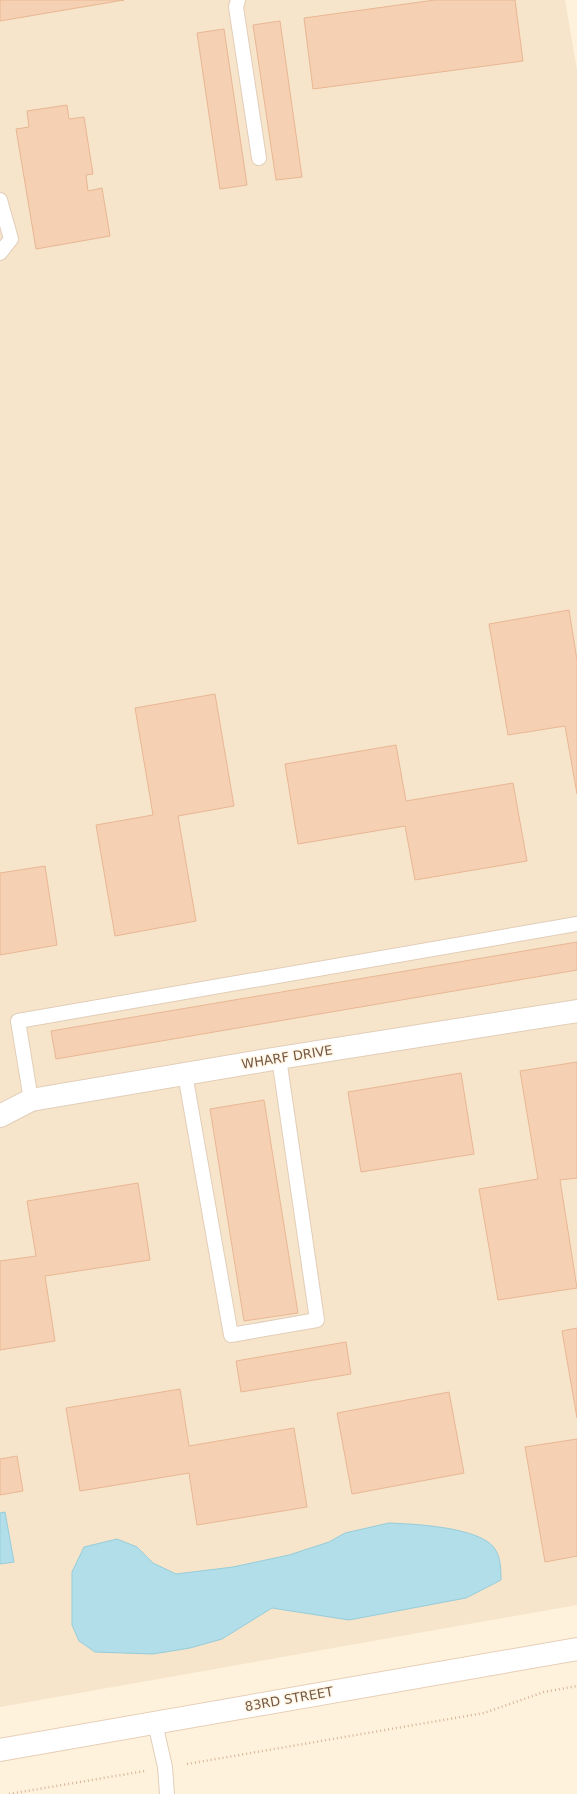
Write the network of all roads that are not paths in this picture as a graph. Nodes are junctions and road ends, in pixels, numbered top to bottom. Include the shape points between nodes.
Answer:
1 (238, 0) edge
2 (259, 158) dead end
3 (0, 200) edge
4 (0, 253) edge
5 (577, 924) edge
6 (577, 1011) edge
7 (279, 1058) junction
8 (185, 1074) junction
9 (31, 1100) junction
10 (0, 1116) edge
11 (577, 1649) edge
12 (155, 1723) junction
13 (0, 1750) edge
14 (167, 1794) edge

1 - 2 lane via 236,6
3 - 4 lane via 11,239
5 - 9 lane via 18,1021
6 - 7 street, WHARF DRIVE
7 - 8 street, WHARF DRIVE
7 - 8 lane via 317,1320 239,1334 232,1335
8 - 9 street, WHARF DRIVE
9 - 10 street, WHARF DRIVE
11 - 12 street, 83RD STREET
12 - 13 street, 83RD STREET
12 - 14 lane via 165,1767

